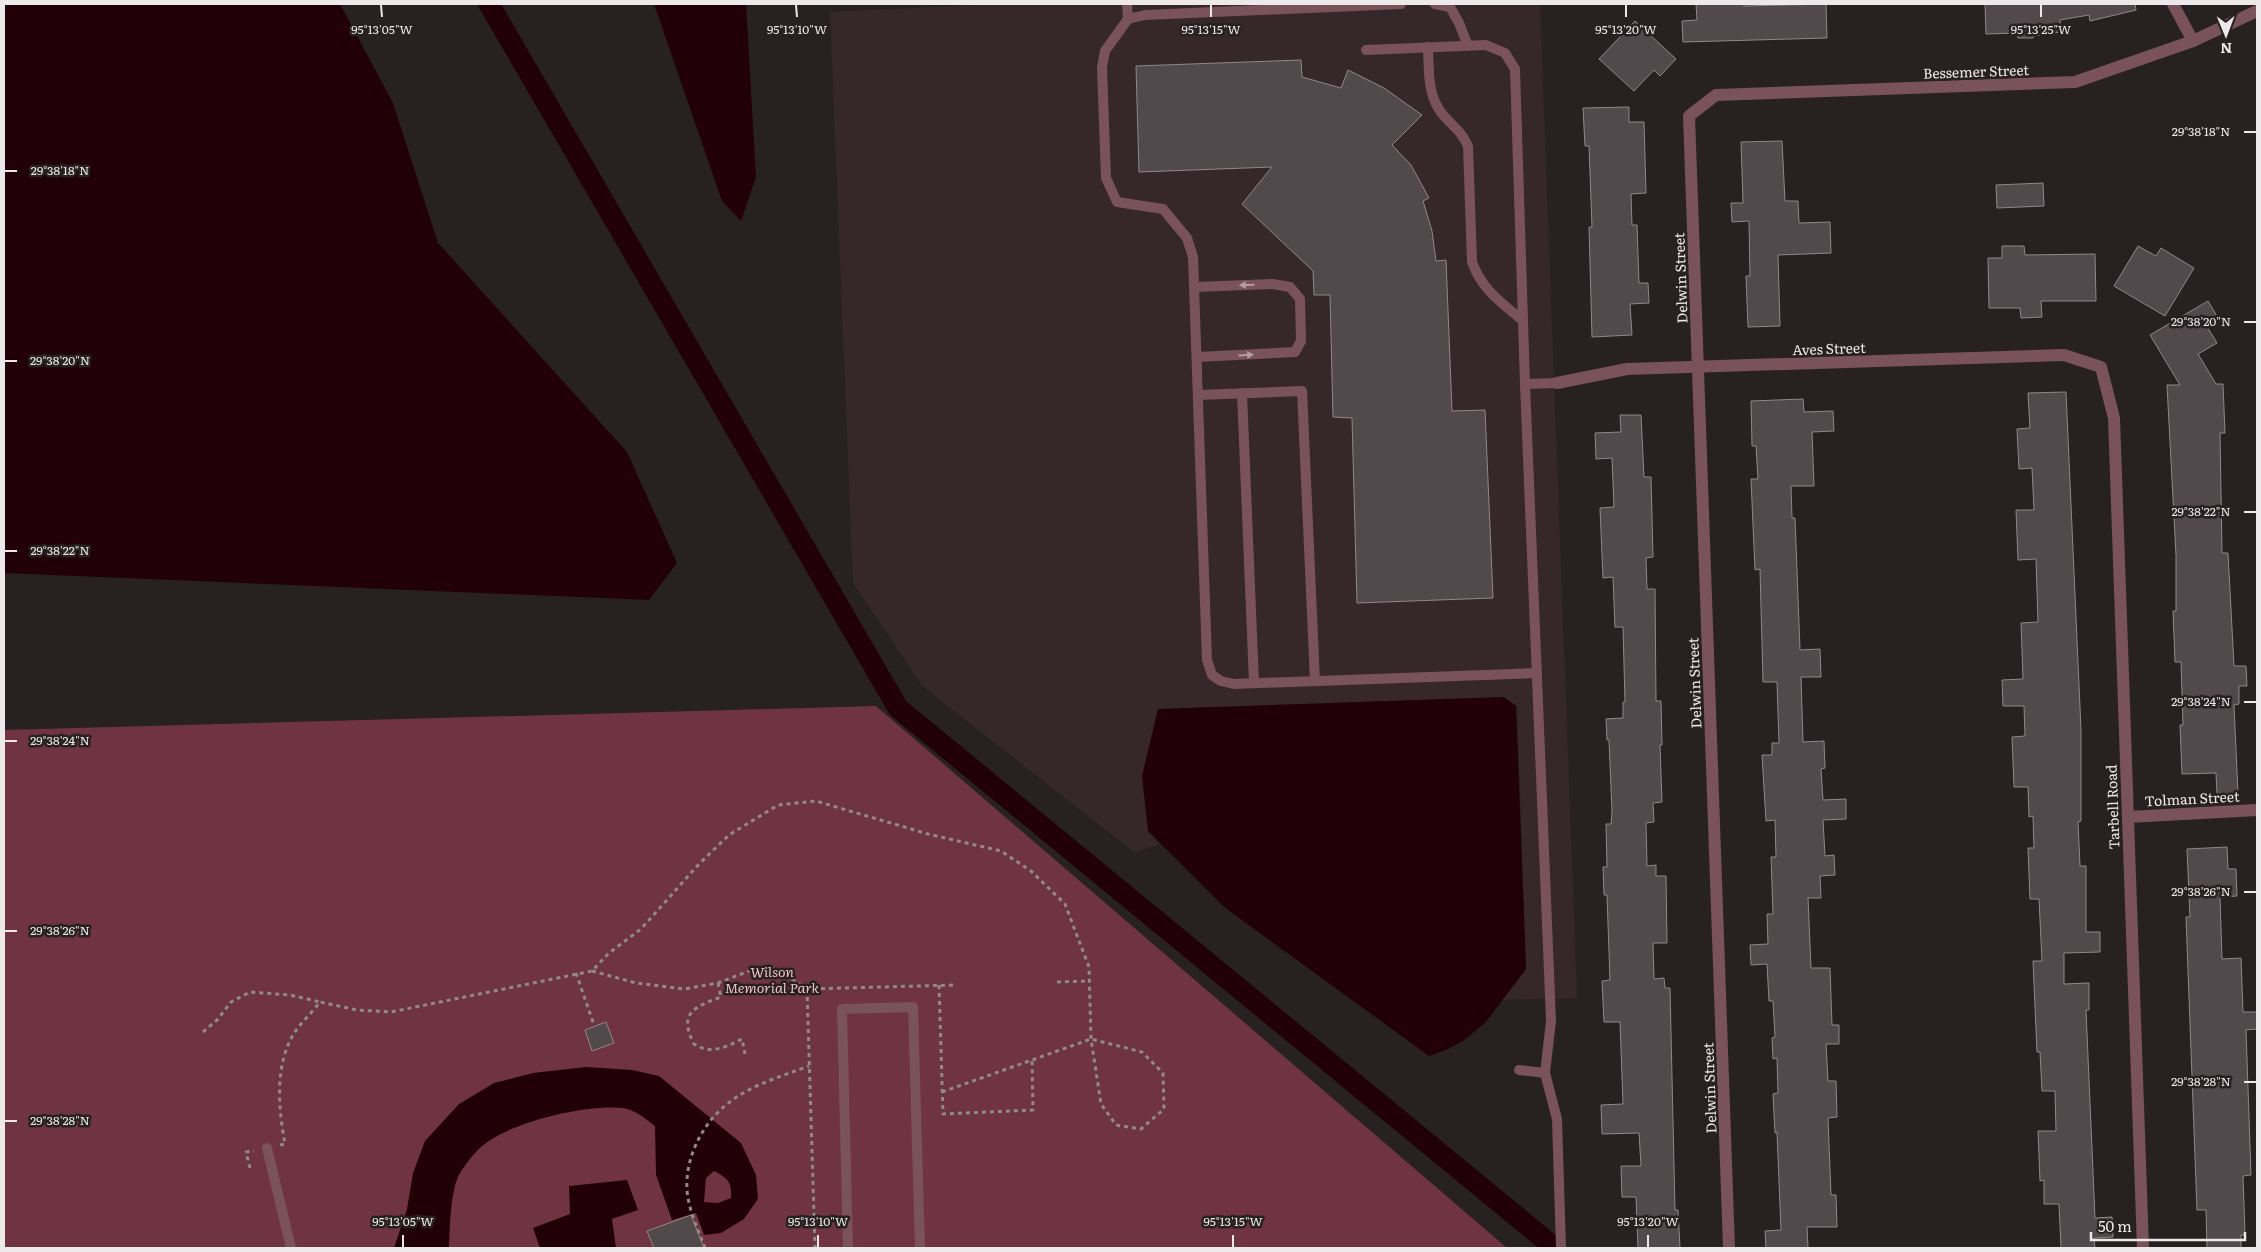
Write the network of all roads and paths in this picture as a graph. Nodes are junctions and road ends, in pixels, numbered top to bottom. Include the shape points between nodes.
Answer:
1 (1127, 4) edge
2 (1400, 4) edge
3 (1435, 4) edge
4 (2173, 4) edge
5 (2257, 11) edge
6 (1128, 19) junction
7 (2193, 41) junction
8 (1468, 46) junction
9 (1428, 47) junction
10 (1366, 50) dead end
11 (1689, 116) joint
12 (1195, 287) junction
13 (1523, 321) junction
14 (1197, 357) junction
15 (2101, 367) joint
16 (1698, 368) junction
17 (1557, 383) joint
18 (1525, 384) junction
19 (1242, 393) junction
20 (1198, 395) junction
21 (1537, 673) junction
22 (1315, 681) junction
23 (1254, 683) junction
24 (2257, 810) edge
25 (2128, 817) junction
26 (592, 971) junction
27 (576, 973) junction
28 (1089, 981) junction
29 (1057, 982) dead end
30 (718, 983) junction
31 (939, 985) junction
32 (956, 985) dead end
33 (807, 989) junction
34 (320, 1002) junction
35 (594, 1025) dead end
36 (203, 1032) dead end
37 (1092, 1039) junction
38 (745, 1054) dead end
39 (1032, 1060) junction
40 (809, 1066) junction
41 (1519, 1070) dead end
42 (1545, 1073) junction
43 (942, 1092) junction
44 (267, 1148) junction
45 (250, 1168) dead end
46 (290, 1248) edge
47 (705, 1248) edge
48 (815, 1248) edge
49 (848, 1248) edge
50 (920, 1248) edge
51 (1561, 1248) edge
52 (1729, 1248) edge
53 (2143, 1248) edge

1 - 6 lane
2 - 6 lane via 1145,15
3 - 8 lane via 1450,7
4 - 7 street
5 - 7 street, Bessemer Street
6 - 12 lane via 1105,51 1102,67 1106,178 1117,202 1163,208 1188,238
7 - 11 street, Bessemer Street via 2075,82 1716,95
8 - 9 lane
8 - 13 lane via 1486,45 1505,53 1515,69
9 - 10 lane
9 - 13 lane via 1429,83 1434,103 1462,133 1468,146 1472,262 1478,279 1489,292
11 - 16 street, Delwin Street
12 - 14 lane
14 -> 12 lane via 1295,352 1301,341 1300,299 1290,287 1273,284
13 - 18 lane
14 - 20 lane
15 - 16 street, Aves Street via 2064,355
15 - 25 street, Tarbell Road via 2114,418
16 - 17 street, Aves Street via 1627,369
16 - 52 street, Delwin Street
17 - 18 lane
18 - 21 lane
19 - 20 lane
19 - 22 lane via 1302,391
19 - 23 lane
20 - 23 lane via 1207,660 1212,675 1221,680 1234,684
21 - 22 lane
21 - 42 lane via 1551,1021
22 - 23 lane
24 - 25 street, Tolman Street
25 - 53 street, Tarbell Road
26 - 27 path
26 - 28 path via 609,953 641,929 729,835 778,805 816,802 1001,851 1031,871 1065,904 1089,967
26 - 30 path via 636,983 684,989
27 - 34 path via 391,1012 357,1010
27 - 35 path
28 - 29 path
28 - 37 path
30 - 33 path via 754,969 776,969
30 - 38 path via 721,997 697,1005 687,1023 689,1034 694,1044 711,1051 742,1039
31 - 32 path
31 - 33 path
31 - 43 path
33 - 40 path
34 - 36 path via 290,995 250,992 231,1002
34 - 44 path via 296,1030 286,1052 279,1110 285,1144
37 - 37 path via 1142,1052 1163,1073 1164,1109 1142,1129 1116,1125 1101,1104
37 - 39 path
39 - 43 path
39 - 43 path via 1033,1110 942,1114
40 - 47 path via 762,1082 740,1095 710,1118 701,1132 691,1155 687,1177 688,1197
40 - 48 path
41 - 42 lane
42 - 51 lane via 1557,1119
44 - 45 path via 246,1152
44 - 46 lane
49 - 50 lane via 842,1009 913,1007

